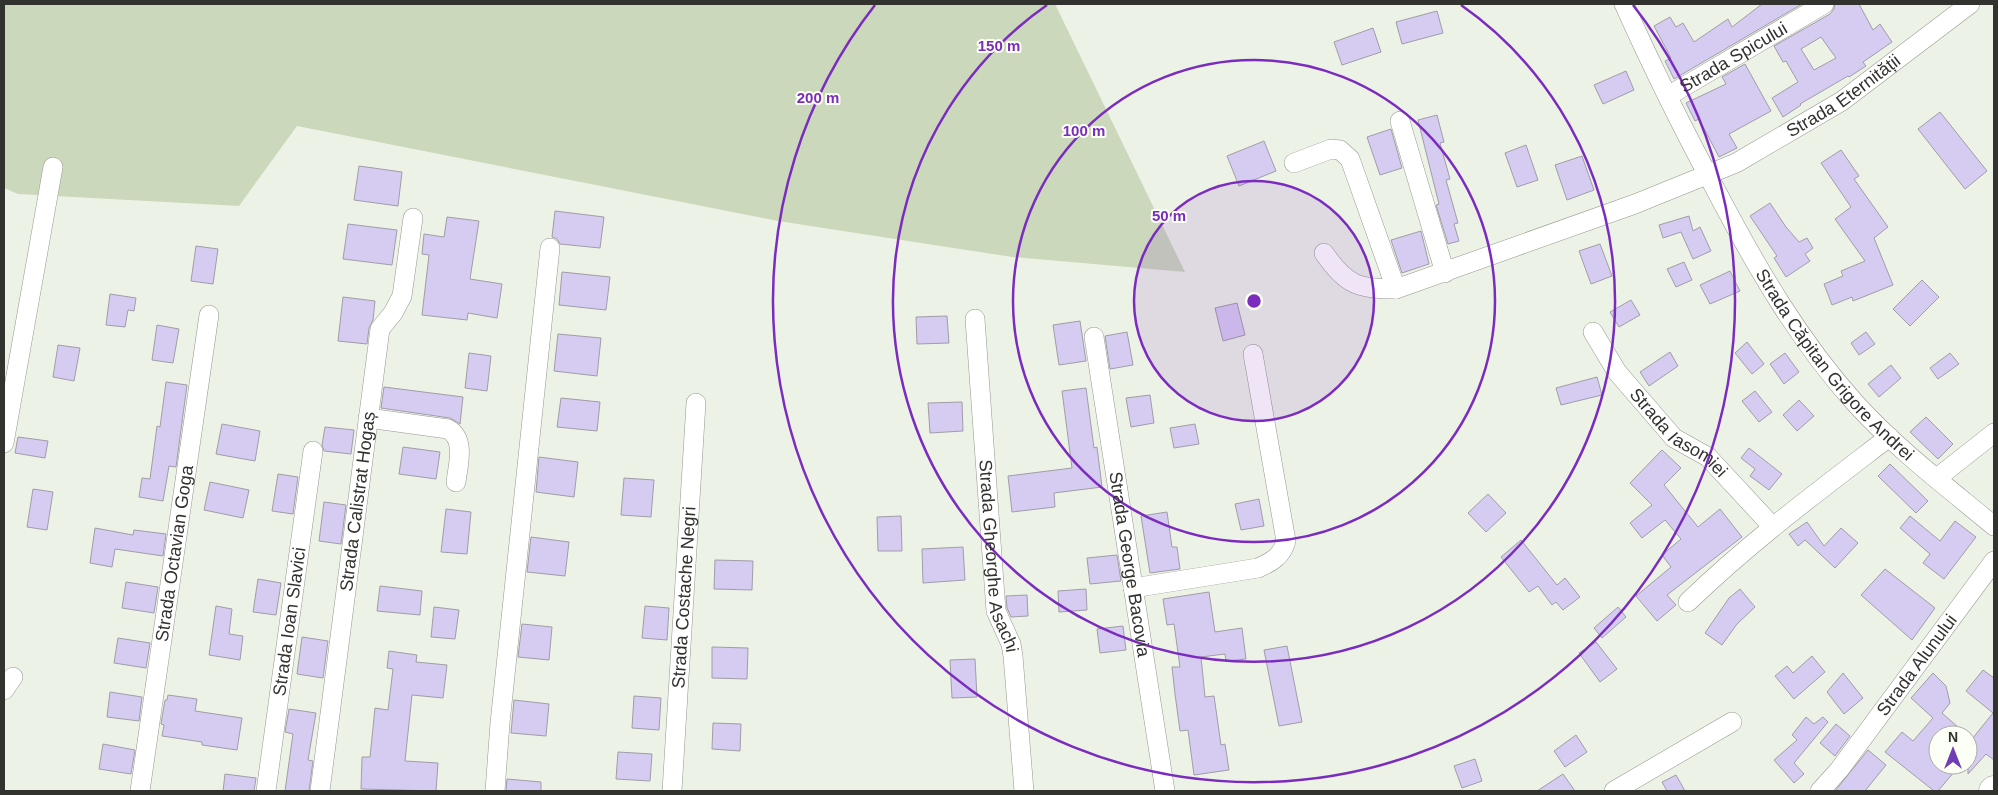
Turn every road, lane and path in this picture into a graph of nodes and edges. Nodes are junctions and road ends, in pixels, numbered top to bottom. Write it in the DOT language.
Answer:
graph roads {
  1 [pos="1624,4"];
  2 [pos="1824,4"];
  3 [pos="1970,4"];
  4 [pos="1668,96"];
  5 [pos="1400,121"];
  6 [pos="1294,163"];
  7 [pos="53,167"];
  8 [pos="1708,175"];
  9 [pos="413,218"];
  10 [pos="550,248"];
  11 [pos="1324,253"];
  12 [pos="1445,273"];
  13 [pos="1396,290"];
  14 [pos="209,315"];
  15 [pos="974,319"];
  16 [pos="1593,332"];
  17 [pos="1094,336"];
  18 [pos="1253,354"];
  19 [pos="696,403"];
  20 [pos="368,418"];
  21 [pos="1994,433"];
  22 [pos="1889,437"];
  23 [pos="4,443"];
  24 [pos="313,451"];
  25 [pos="1937,478"];
  26 [pos="456,482"];
  27 [pos="1772,526"];
  28 [pos="1994,526"];
  29 [pos="1994,561"];
  30 [pos="1133,588"];
  31 [pos="1688,602"];
  32 [pos="1732,722"];
  33 [pos="140,791"];
  34 [pos="266,791"];
  35 [pos="320,791"];
  36 [pos="495,791"];
  37 [pos="672,791"];
  38 [pos="1024,791"];
  39 [pos="1165,791"];
  40 [pos="1614,791"];
  41 [pos="1820,791"];
  1 -- 4 [label="street, Strada Căpitan Grigore Andrei"];
  2 -- 4 [label="street, Strada Spicului"];
  3 -- 8 [label="street, Strada Eternității"];
  4 -- 8 [label="street, Strada Căpitan Grigore Andrei"];
  5 -- 12 [label="street"];
  6 -- 13 [label="street"];
  7 -- 23 [label="street"];
  8 -- 12 [label="street"];
  8 -- 22 [label="street, Strada Căpitan Grigore Andrei"];
  9 -- 20 [label="street, Strada Calistrat Hogaș"];
  10 -- 36 [label="street"];
  11 -- 13 [label="street"];
  12 -- 13 [label="street"];
  14 -- 33 [label="street, Strada Octavian Goga"];
  15 -- 38 [label="street, Strada Gheorghe Asachi"];
  16 -- 27 [label="street, Strada Iasomiei"];
  17 -- 30 [label="street, Strada George Bacovia"];
  18 -- 30 [label="street"];
  19 -- 37 [label="street, Strada Costache Negri"];
  20 -- 26 [label="street"];
  20 -- 35 [label="street, Strada Calistrat Hogaș"];
  21 -- 25 [label="street"];
  22 -- 25 [label="street, Strada Căpitan Grigore Andrei"];
  22 -- 27 [label="street"];
  24 -- 34 [label="street, Strada Ioan Slavici"];
  25 -- 28 [label="street, Strada Căpitan Grigore Andrei"];
  27 -- 31 [label="street"];
  29 -- 41 [label="street, Strada Alunului"];
  30 -- 39 [label="street, Strada George Bacovia"];
  32 -- 40 [label="street"];
}
